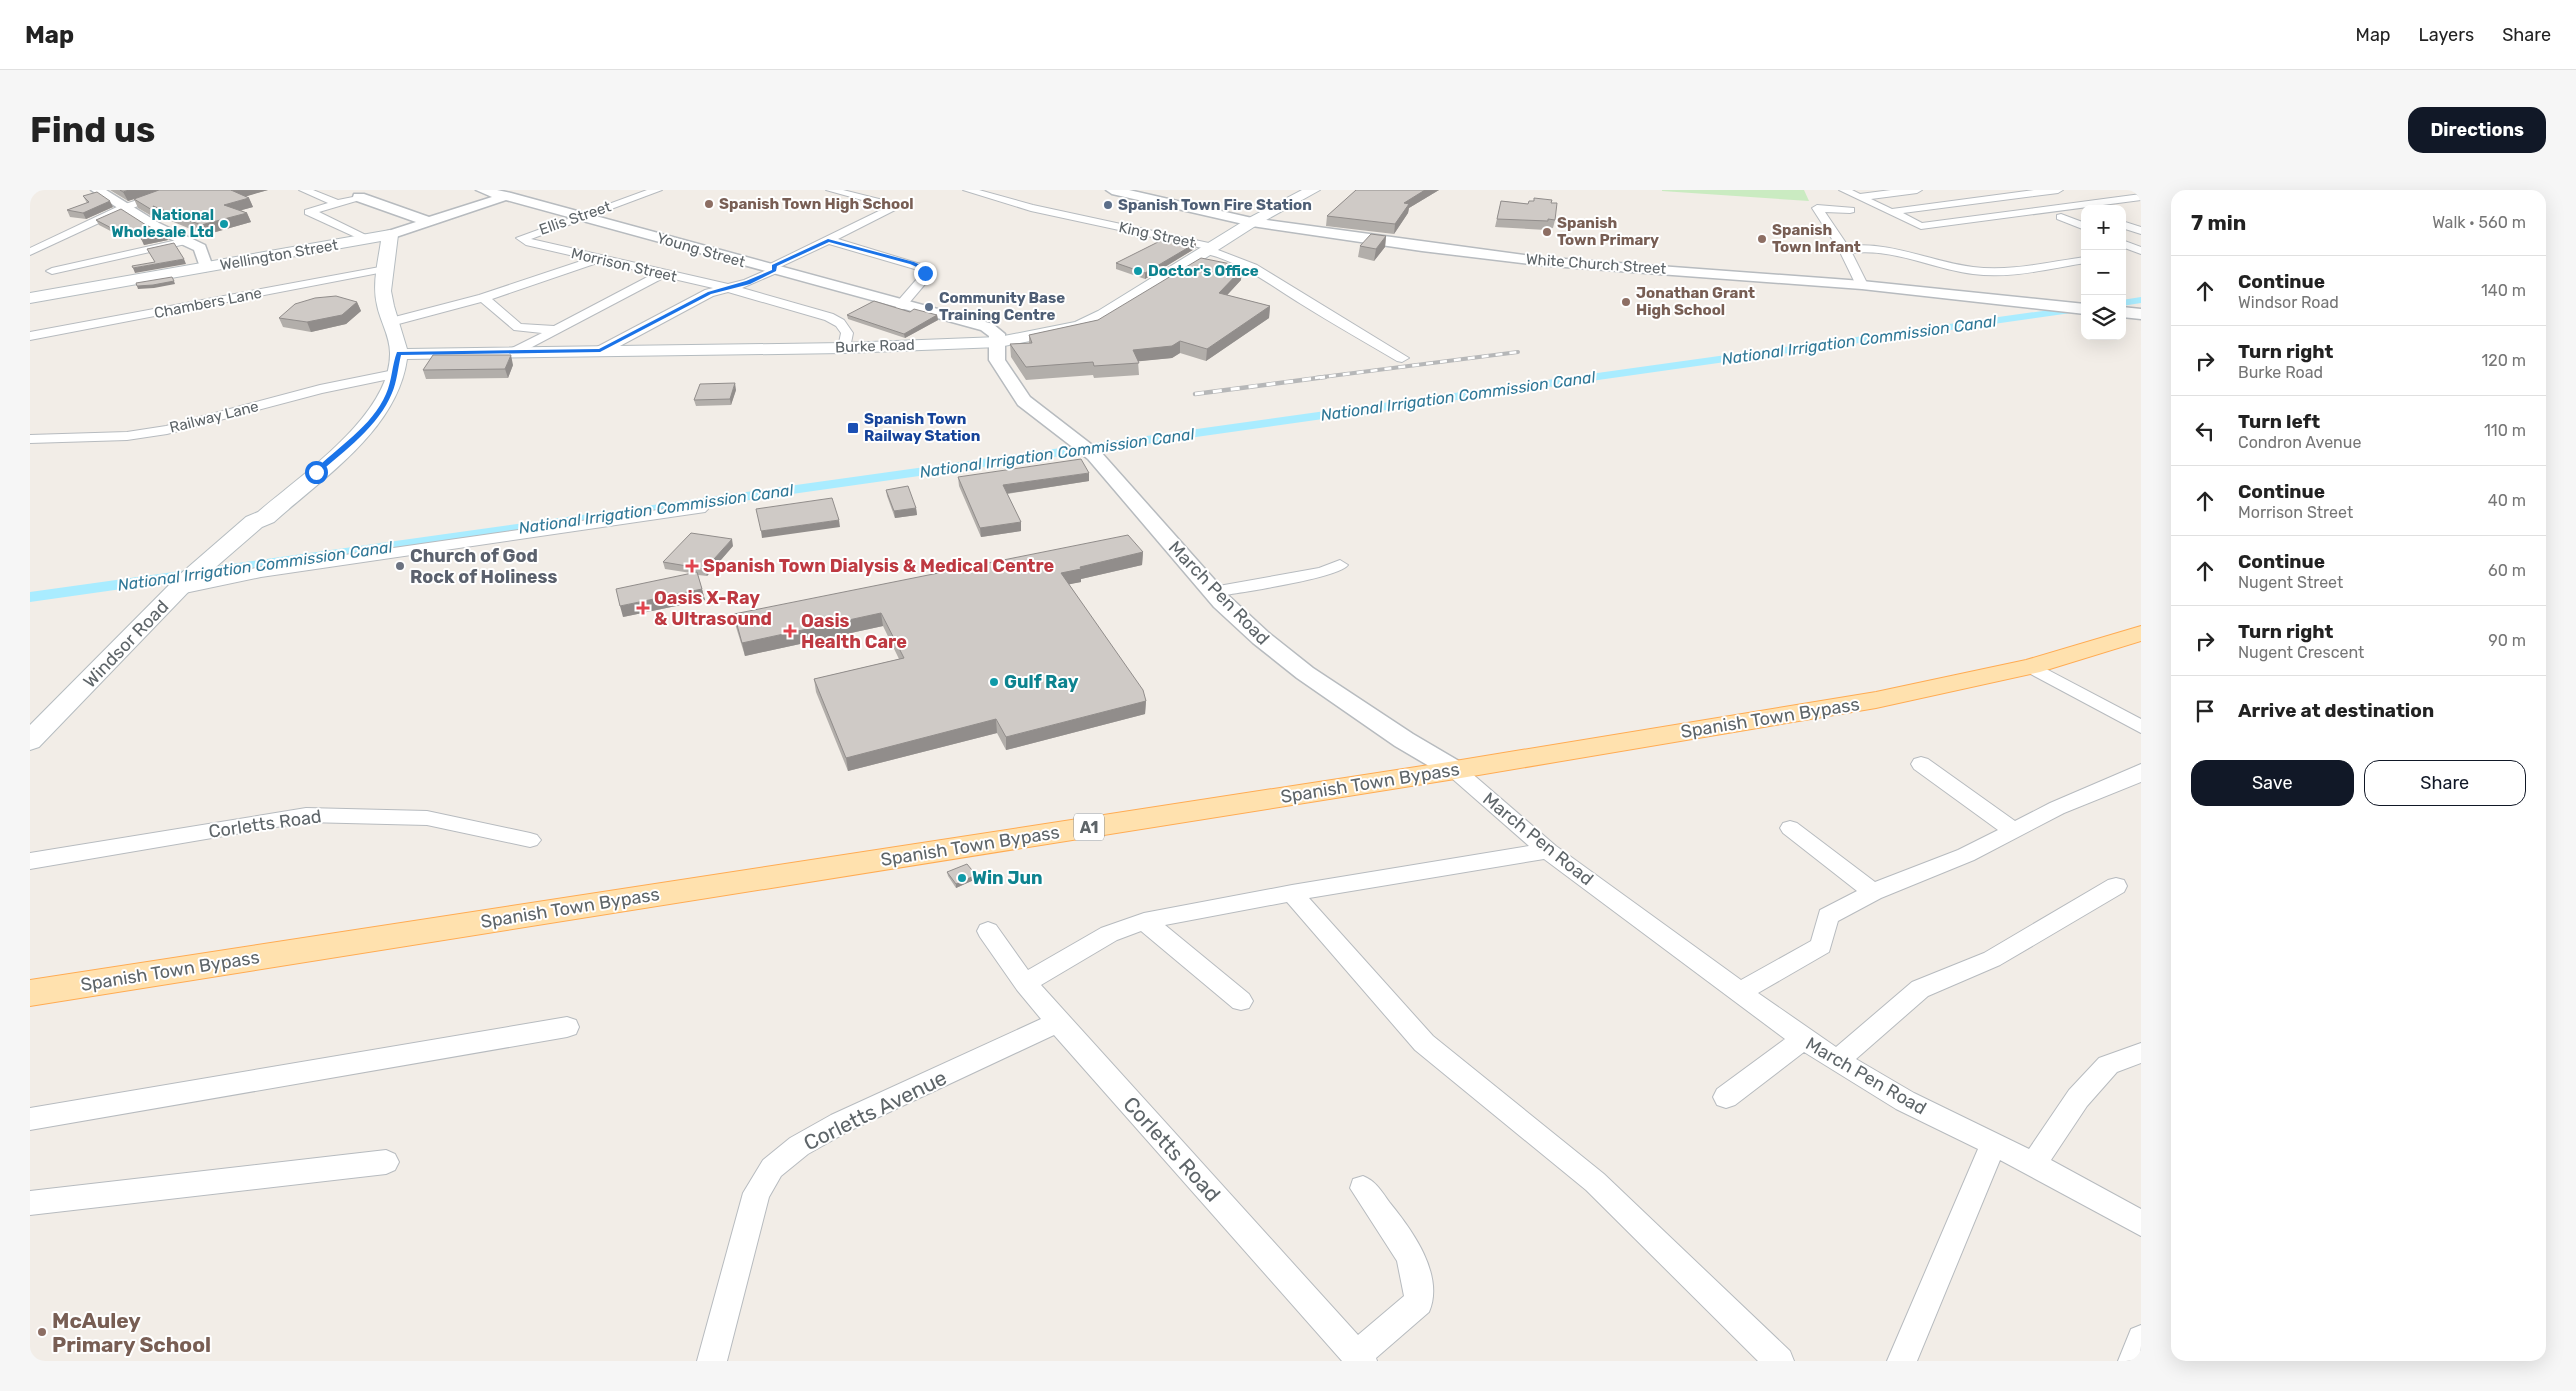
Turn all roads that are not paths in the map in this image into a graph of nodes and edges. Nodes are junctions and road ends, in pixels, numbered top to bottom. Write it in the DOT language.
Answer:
graph roads {
  1 [pos="98,190"];
  2 [pos="178,190"];
  3 [pos="304,190"];
  4 [pos="384,190"];
  5 [pos="482,190"];
  6 [pos="523,190"];
  7 [pos="657,190"];
  8 [pos="833,190"];
  9 [pos="968,190"];
  10 [pos="1112,190"];
  11 [pos="1313,190"];
  12 [pos="1844,190"];
  13 [pos="1917,190"];
  14 [pos="2058,190"];
  15 [pos="2112,190"];
  16 [pos="1946,193"];
  17 [pos="505,196"];
  18 [pos="359,197"];
  19 [pos="1859,197"];
  20 [pos="2138,199"];
  21 [pos="1966,202"];
  22 [pos="337,203"];
  23 [pos="123,208"];
  24 [pos="1850,210"];
  25 [pos="1890,212"];
  26 [pos="2081,215"];
  27 [pos="1996,216"];
  28 [pos="582,217"];
  29 [pos="426,221"];
  30 [pos="1252,222"];
  31 [pos="2081,225"];
  32 [pos="2126,225"];
  33 [pos="2141,231"];
  34 [pos="390,235"];
  35 [pos="30,238"];
  36 [pos="522,238"];
  37 [pos="368,239"];
  38 [pos="828,240"];
  39 [pos="186,241"];
  40 [pos="56,242"];
  41 [pos="2126,245"];
  42 [pos="1214,247"];
  43 [pos="1845,250"];
  44 [pos="2141,251"];
  45 [pos="30,252"];
  46 [pos="2126,253"];
  47 [pos="596,260"];
  48 [pos="2081,261"];
  49 [pos="206,267"];
  50 [pos="385,269"];
  51 [pos="775,270"];
  52 [pos="52,271"];
  53 [pos="662,274"];
  54 [pos="1862,285"];
  55 [pos="728,288"];
  56 [pos="30,298"];
  57 [pos="483,298"];
  58 [pos="900,306"];
  59 [pos="2081,309"];
  60 [pos="2126,312"];
  61 [pos="2141,314"];
  62 [pos="391,322"];
  63 [pos="553,330"];
  64 [pos="30,336"];
  65 [pos="998,342"];
  66 [pos="844,348"];
  67 [pos="600,351"];
  68 [pos="514,352"];
  69 [pos="399,354"];
  70 [pos="1402,358"];
  71 [pos="394,374"];
  72 [pos="30,439"];
  73 [pos="700,509"];
  74 [pos="1340,565"];
  75 [pos="183,585"];
  76 [pos="1213,592"];
  77 [pos="2141,632"];
  78 [pos="2031,667"];
  79 [pos="2141,727"];
  80 [pos="30,741"];
  81 [pos="1921,764"];
  82 [pos="1455,770"];
  83 [pos="2141,771"];
  84 [pos="1790,828"];
  85 [pos="2014,831"];
  86 [pos="530,840"];
  87 [pos="1548,851"];
  88 [pos="30,861"];
  89 [pos="2116,886"];
  90 [pos="1873,892"];
  91 [pos="1292,893"];
  92 [pos="1144,921"];
  93 [pos="988,931"];
  94 [pos="1025,983"];
  95 [pos="30,993"];
  96 [pos="1738,993"];
  97 [pos="1241,1000"];
  98 [pos="1058,1022"];
  99 [pos="568,1026"];
  100 [pos="1803,1039"];
  101 [pos="2141,1053"];
  102 [pos="1837,1061"];
  103 [pos="1726,1096"];
  104 [pos="30,1119"];
  105 [pos="1993,1144"];
  106 [pos="386,1162"];
  107 [pos="2034,1164"];
  108 [pos="1363,1188"];
  109 [pos="30,1203"];
  110 [pos="2141,1223"];
  111 [pos="2141,1340"];
  112 [pos="1360,1358"];
  113 [pos="712,1361"];
  114 [pos="1779,1361"];
  115 [pos="1902,1361"];
  116 [pos="2133,1361"];
  1 -- 23 [label="street"];
  2 -- 23 [label="street"];
  3 -- 22 [label="street"];
  4 -- 18 [label="street"];
  5 -- 17 [label="street, Young Street"];
  6 -- 17 [label="street, Wellington Street"];
  7 -- 28 [label="street, Ellis Street"];
  8 -- 38 [label="street"];
  9 -- 42 [label="street, King Street"];
  10 -- 30 [label="street, White Church Street"];
  11 -- 30 [label="main road, Burke Road"];
  12 -- 19 [label="street"];
  13 -- 19 [label="street"];
  14 -- 21 [label="street"];
  15 -- 20 [label="street"];
  16 -- 21 [label="street"];
  17 -- 28 [label="street, Young Street"];
  17 -- 29 [label="street, Wellington Street"];
  18 -- 22 [label="street"];
  18 -- 29 [label="street"];
  19 -- 25 [label="street"];
  20 -- 27 [label="street"];
  21 -- 25 [label="street"];
  21 -- 27 [label="street"];
  22 -- 37 [label="street"];
  23 -- 39 [label="street"];
  23 -- 40 [label="street"];
  24 -- 43 [label="street"];
  25 -- 27 [label="street"];
  26 -- 31 [label="street"];
  28 -- 36 [label="street, Ellis Street"];
  28 -- 51 [label="street, Young Street"];
  29 -- 34 [label="street, Wellington Street"];
  30 -- 42 [label="main road, Burke Road"];
  30 -- 54 [label="street, White Church Street"];
  32 -- 33 [label="street"];
  34 -- 37 [label="main road, Wellington Street"];
  34 -- 50 [label="main road"];
  35 -- 40 [label="street"];
  36 -- 47 [label="street, Morrison Street"];
  37 -- 49 [label="main road, Wellington Street"];
  38 -- 51 [label="street, Morrison Street"];
  38 -- 58 [label="street"];
  39 -- 49 [label="street"];
  39 -- 52 [label="street"];
  40 -- 45 [label="street"];
  41 -- 44 [label="street"];
  42 -- 65 [label="main road, Burke Road"];
  42 -- 70 [label="street, King Street"];
  43 -- 48 [label="street"];
  43 -- 54 [label="street"];
  44 -- 46 [label="street"];
  47 -- 53 [label="street, Morrison Street"];
  47 -- 57 [label="street"];
  49 -- 56 [label="main road, Wellington Street"];
  50 -- 62 [label="main road"];
  50 -- 64 [label="street, Chambers Lane"];
  51 -- 55 [label="street, Morrison Street"];
  51 -- 58 [label="street, Young Street"];
  53 -- 55 [label="street, Morrison Street"];
  53 -- 63 [label="street"];
  54 -- 59 [label="street, White Church Street"];
  55 -- 66 [label="street, Morrison Street"];
  55 -- 67 [label="street"];
  57 -- 62 [label="street"];
  57 -- 63 [label="street"];
  58 -- 65 [label="street, Young Street"];
  60 -- 61 [label="street"];
  62 -- 69 [label="main road"];
  63 -- 68 [label="street"];
  65 -- 66 [label="main road, Burke Road"];
  65 -- 76 [label="street, March Pen Road"];
  66 -- 67 [label="main road, Burke Road"];
  67 -- 68 [label="main road, Burke Road"];
  68 -- 69 [label="main road, Burke Road"];
  69 -- 71 [label="main road, Windsor Road"];
  71 -- 72 [label="street, Railway Lane"];
  71 -- 75 [label="main road, Windsor Road"];
  73 -- 75 [label="street"];
  74 -- 76 [label="street"];
  75 -- 80 [label="main road, Windsor Road"];
  76 -- 82 [label="street, March Pen Road"];
  77 -- 78 [label="main road, Spanish Town Bypass / A1"];
  78 -- 79 [label="street"];
  78 -- 82 [label="main road, Spanish Town Bypass / A1"];
  81 -- 85 [label="street"];
  82 -- 87 [label="street, March Pen Road"];
  82 -- 95 [label="main road, Spanish Town Bypass / A1"];
  83 -- 85 [label="street"];
  84 -- 90 [label="street"];
  85 -- 90 [label="street"];
  86 -- 88 [label="street, Corletts Road"];
  87 -- 91 [label="street"];
  87 -- 96 [label="street, March Pen Road"];
  89 -- 102 [label="street"];
  90 -- 96 [label="street"];
  91 -- 92 [label="street"];
  91 -- 114 [label="street"];
  92 -- 94 [label="street"];
  92 -- 97 [label="street"];
  93 -- 94 [label="street, Corletts Road"];
  94 -- 98 [label="street, Corletts Road"];
  96 -- 100 [label="street, March Pen Road"];
  98 -- 112 [label="street, Corletts Road"];
  98 -- 113 [label="street, Corletts Avenue"];
  99 -- 104 [label="street"];
  100 -- 102 [label="street, March Pen Road"];
  100 -- 103 [label="street"];
  101 -- 107 [label="street"];
  102 -- 105 [label="street, March Pen Road"];
  105 -- 107 [label="street, March Pen Road"];
  105 -- 115 [label="street"];
  106 -- 109 [label="street"];
  107 -- 110 [label="street, March Pen Road"];
  108 -- 112 [label="street"];
  111 -- 116 [label="street"];
}
